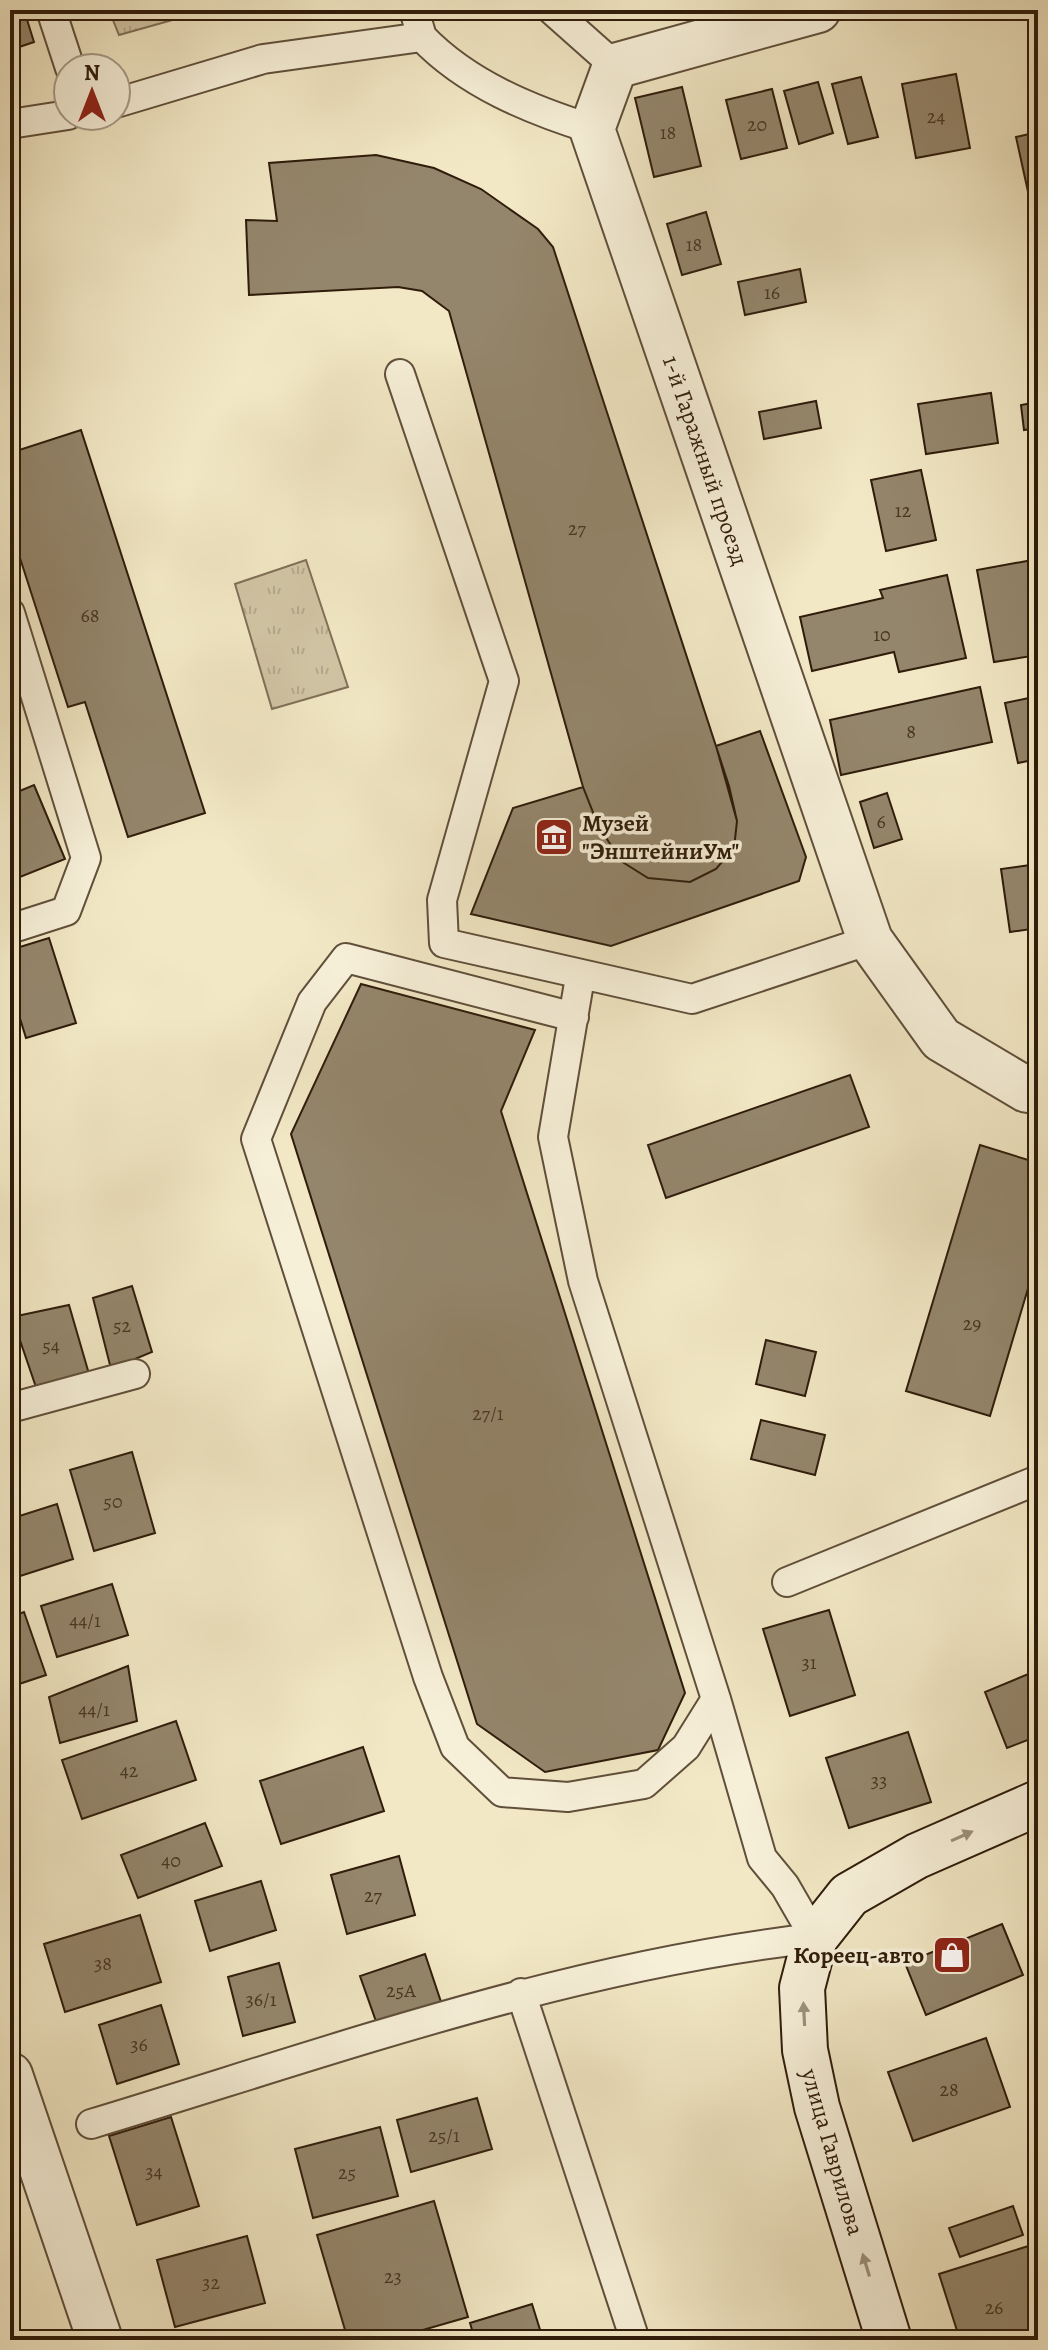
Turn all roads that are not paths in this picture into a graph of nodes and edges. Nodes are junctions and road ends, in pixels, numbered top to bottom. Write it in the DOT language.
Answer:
graph roads {
  1 [pos="51,10"];
  2 [pos="552,10"];
  3 [pos="818,10"];
  4 [pos="418,23"];
  5 [pos="65,52"];
  6 [pos="615,66"];
  7 [pos="132,98"];
  8 [pos="52,117"];
  9 [pos="10,124"];
  10 [pos="592,129"];
  11 [pos="400,374"];
  12 [pos="10,613"];
  13 [pos="10,929"];
  14 [pos="870,940"];
  15 [pos="580,977"];
  16 [pos="574,1017"];
  17 [pos="1038,1090"];
  18 [pos="135,1374"];
  19 [pos="10,1408"];
  20 [pos="1038,1480"];
  21 [pos="787,1582"];
  22 [pos="716,1699"];
  23 [pos="1038,1803"];
  24 [pos="815,1938"];
  25 [pos="521,1993"];
  26 [pos="10,2075"];
  27 [pos="91,2124"];
  28 [pos="19,2132"];
  29 [pos="100,2340"];
  30 [pos="635,2340"];
  31 [pos="889,2340"];
  1 -- 5 [label="lane"];
  2 -- 6 [label="lane"];
  3 -- 6 [label="street"];
  4 -- 7 [label="lane"];
  4 -- 10 [label="lane"];
  6 -- 10 [label="street"];
  8 -- 9 [label="lane"];
  10 -- 14 [label="street, 1-й Гаражный проезд"];
  11 -- 15 [label="lane"];
  12 -- 13 [label="lane"];
  14 -- 15 [label="lane"];
  14 -- 17 [label="street, 1-й Гаражный проезд"];
  15 -- 16 [label="lane"];
  16 -- 22 [label="lane"];
  16 -- 22 [label="lane"];
  18 -- 19 [label="lane"];
  20 -- 21 [label="lane"];
  22 -- 24 [label="lane"];
  24 -- 23 [label="street, улица Гаврилова, one-way"];
  24 -- 25 [label="lane"];
  31 -- 24 [label="street, улица Гаврилова, one-way"];
  25 -- 27 [label="lane"];
  25 -- 30 [label="lane"];
  26 -- 28 [label="street"];
  28 -- 29 [label="street"];
}
